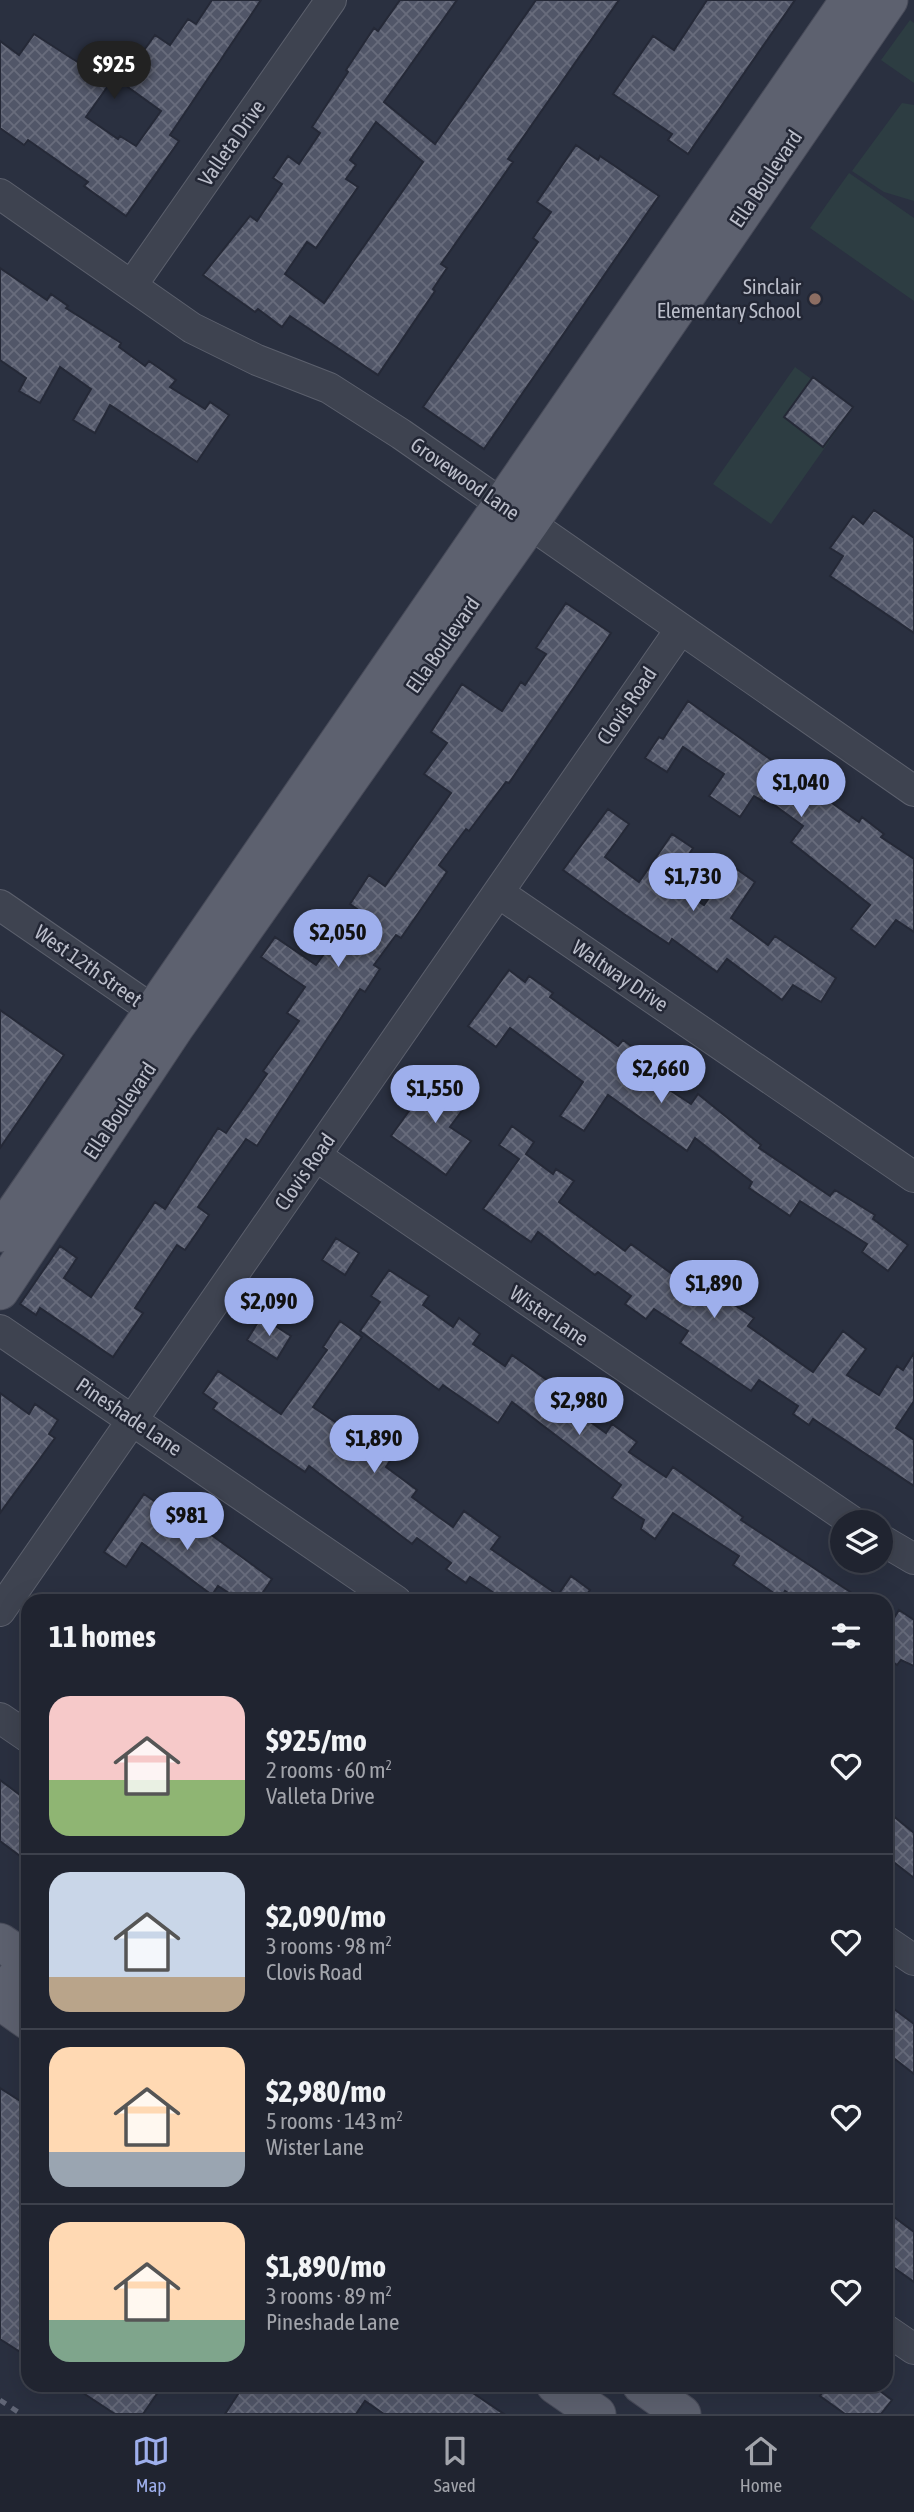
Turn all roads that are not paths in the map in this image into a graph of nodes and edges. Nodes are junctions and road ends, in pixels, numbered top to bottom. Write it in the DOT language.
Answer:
graph roads {
  1 [pos="331,0"];
  2 [pos="849,0"];
  3 [pos="889,0"];
  4 [pos="0,194"];
  5 [pos="724,213"];
  6 [pos="132,285"];
  7 [pos="516,514"];
  8 [pos="680,630"];
  9 [pos="914,792"];
  10 [pos="499,893"];
  11 [pos="0,905"];
  12 [pos="164,1018"];
  13 [pos="316,1156"];
  14 [pos="914,1177"];
  15 [pos="0,1233"];
  16 [pos="0,1291"];
  17 [pos="0,1331"];
  18 [pos="133,1419"];
  19 [pos="835,1510"];
  20 [pos="893,1547"];
  21 [pos="914,1559"];
  22 [pos="386,1594"];
  23 [pos="0,1611"];
  24 [pos="0,1717"];
  25 [pos="21,1732"];
  26 [pos="0,1942"];
  27 [pos="893,1946"];
  28 [pos="21,1956"];
  29 [pos="914,1960"];
  30 [pos="21,1971"];
  31 [pos="0,2001"];
  32 [pos="21,2016"];
  33 [pos="893,2335"];
  34 [pos="914,2349"];
  35 [pos="565,2392"];
  36 [pos="651,2392"];
  37 [pos="597,2414"];
  38 [pos="682,2414"];
  1 -- 6 [label="street, Valleta Drive"];
  2 -- 5 [label="main road, Ella Boulevard"];
  3 -- 5 [label="main road, Ella Boulevard"];
  4 -- 6 [label="street, Grovewood Lane"];
  5 -- 7 [label="main road, Ella Boulevard"];
  6 -- 7 [label="street, Grovewood Lane"];
  7 -- 8 [label="street, Grovewood Lane"];
  7 -- 12 [label="main road, Ella Boulevard"];
  8 -- 9 [label="street, Grovewood Lane"];
  8 -- 10 [label="street, Clovis Road"];
  10 -- 13 [label="street, Clovis Road"];
  10 -- 14 [label="street, Waltway Drive"];
  11 -- 12 [label="street, West 12th Street"];
  12 -- 15 [label="main road, Ella Boulevard"];
  12 -- 16 [label="main road, Ella Boulevard"];
  13 -- 18 [label="street, Clovis Road"];
  13 -- 19 [label="street, Wister Lane"];
  17 -- 18 [label="street, Pineshade Lane"];
  18 -- 22 [label="street, Pineshade Lane"];
  18 -- 23 [label="street, Clovis Road"];
  20 -- 21 [label="street"];
  24 -- 25 [label="street"];
  26 -- 28 [label="main road"];
  27 -- 29 [label="street"];
  30 -- 31 [label="main road"];
  31 -- 32 [label="main road"];
  33 -- 34 [label="street"];
  35 -- 37 [label="main road"];
  36 -- 38 [label="main road"];
}
